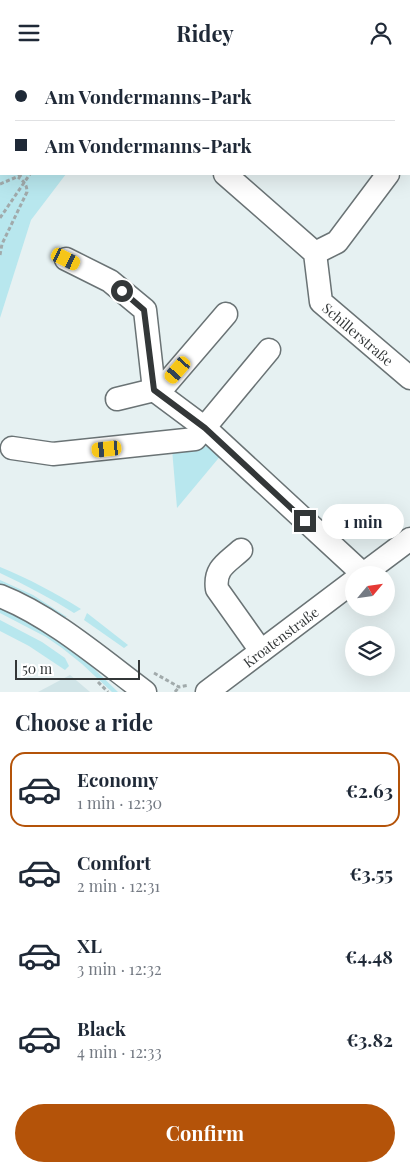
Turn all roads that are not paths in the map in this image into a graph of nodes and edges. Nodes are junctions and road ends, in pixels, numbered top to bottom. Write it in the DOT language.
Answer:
graph roads {
  1 [pos="226,175"];
  2 [pos="387,175"];
  3 [pos="315,253"];
  4 [pos="66,259"];
  5 [pos="226,314"];
  6 [pos="269,350"];
  7 [pos="410,377"];
  8 [pos="154,390"];
  9 [pos="117,399"];
  10 [pos="205,428"];
  11 [pos="12,448"];
  12 [pos="410,539"];
  13 [pos="241,550"];
  14 [pos="348,566"];
  15 [pos="374,566"];
  16 [pos="345,588"];
  17 [pos="0,596"];
  18 [pos="261,651"];
  19 [pos="145,692"];
  20 [pos="207,692"];
  1 -- 3 [label="street"];
  2 -- 3 [label="street"];
  3 -- 7 [label="street, Schillerstraße"];
  4 -- 8 [label="street"];
  5 -- 8 [label="street"];
  6 -- 10 [label="street"];
  8 -- 9 [label="street"];
  8 -- 10 [label="street"];
  10 -- 11 [label="street"];
  10 -- 14 [label="street"];
  12 -- 15 [label="street, Kroatenstraße"];
  13 -- 18 [label="street"];
  16 -- 18 [label="street, Kroatenstraße"];
  17 -- 19 [label="street"];
  18 -- 20 [label="street, Kroatenstraße"];
}
